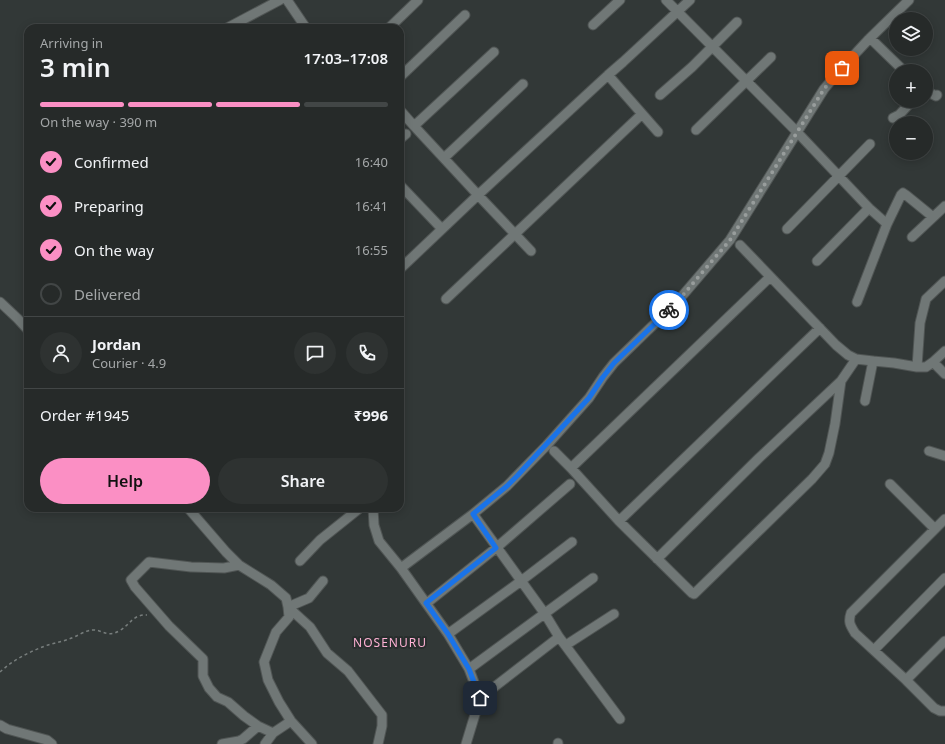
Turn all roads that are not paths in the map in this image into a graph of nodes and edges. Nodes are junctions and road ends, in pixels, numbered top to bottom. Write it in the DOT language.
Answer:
graph roads {
  1 [pos="280,0"];
  2 [pos="287,0"];
  3 [pos="418,0"];
  4 [pos="620,0"];
  5 [pos="666,0"];
  6 [pos="690,0"];
  7 [pos="909,0"];
  8 [pos="677,12"];
  9 [pos="465,15"];
  10 [pos="737,22"];
  11 [pos="235,24"];
  12 [pos="303,24"];
  13 [pos="392,24"];
  14 [pos="593,25"];
  15 [pos="870,38"];
  16 [pos="712,47"];
  17 [pos="494,52"];
  18 [pos="771,57"];
  19 [pos="897,64"];
  20 [pos="404,73"];
  21 [pos="608,75"];
  22 [pos="747,82"];
  23 [pos="523,84"];
  24 [pos="933,94"];
  25 [pos="937,95"];
  26 [pos="660,96"];
  27 [pos="906,108"];
  28 [pos="642,114"];
  29 [pos="404,115"];
  30 [pos="897,116"];
  31 [pos="414,126"];
  32 [pos="696,130"];
  33 [pos="658,132"];
  34 [pos="796,132"];
  35 [pos="870,144"];
  36 [pos="444,158"];
  37 [pos="838,176"];
  38 [pos="404,189"];
  39 [pos="478,195"];
  40 [pos="945,206"];
  41 [pos="869,208"];
  42 [pos="933,217"];
  43 [pos="887,224"];
  44 [pos="442,229"];
  45 [pos="787,229"];
  46 [pos="514,234"];
  47 [pos="912,237"];
  48 [pos="740,245"];
  49 [pos="531,251"];
  50 [pos="817,261"];
  51 [pos="404,265"];
  52 [pos="770,277"];
  53 [pos="945,281"];
  54 [pos="446,299"];
  55 [pos="0,302"];
  56 [pos="857,302"];
  57 [pos="24,326"];
  58 [pos="820,328"];
  59 [pos="945,351"];
  60 [pos="856,359"];
  61 [pos="873,362"];
  62 [pos="933,362"];
  63 [pos="917,367"];
  64 [pos="945,374"];
  65 [pos="841,381"];
  66 [pos="865,401"];
  67 [pos="554,451"];
  68 [pos="929,451"];
  69 [pos="945,456"];
  70 [pos="571,468"];
  71 [pos="570,484"];
  72 [pos="890,484"];
  73 [pos="191,512"];
  74 [pos="355,512"];
  75 [pos="373,512"];
  76 [pos="473,514"];
  77 [pos="945,519"];
  78 [pos="620,521"];
  79 [pos="935,529"];
  80 [pos="572,542"];
  81 [pos="496,548"];
  82 [pos="657,559"];
  83 [pos="300,561"];
  84 [pos="239,565"];
  85 [pos="401,568"];
  86 [pos="593,578"];
  87 [pos="945,578"];
  88 [pos="323,581"];
  89 [pos="521,581"];
  90 [pos="426,603"];
  91 [pos="288,607"];
  92 [pos="545,614"];
  93 [pos="614,614"];
  94 [pos="448,634"];
  95 [pos="559,637"];
  96 [pos="945,641"];
  97 [pos="566,645"];
  98 [pos="874,650"];
  99 [pos="469,669"];
  100 [pos="906,680"];
  101 [pos="480,698"];
  102 [pos="945,711"];
  103 [pos="620,719"];
  104 [pos="291,721"];
  105 [pos="0,725"];
  106 [pos="258,726"];
  107 [pos="273,733"];
  108 [pos="52,744"];
  109 [pos="222,744"];
  110 [pos="265,744"];
  111 [pos="312,744"];
  112 [pos="378,744"];
  113 [pos="466,744"];
  1 -- 11 [label="street"];
  2 -- 12 [label="street"];
  3 -- 13 [label="street"];
  4 -- 14 [label="street"];
  5 -- 8 [label="street"];
  6 -- 8 [label="street"];
  7 -- 15 [label="street"];
  8 -- 16 [label="street"];
  8 -- 21 [label="street"];
  9 -- 20 [label="street"];
  10 -- 16 [label="street"];
  15 -- 19 [label="street"];
  15 -- 34 [label="street"];
  16 -- 22 [label="street"];
  16 -- 26 [label="street"];
  17 -- 31 [label="street"];
  18 -- 22 [label="street"];
  21 -- 28 [label="street"];
  21 -- 39 [label="street"];
  22 -- 32 [label="street"];
  22 -- 34 [label="street"];
  23 -- 36 [label="street"];
  24 -- 25 [label="street"];
  27 -- 30 [label="street"];
  28 -- 33 [label="street"];
  28 -- 46 [label="street"];
  29 -- 31 [label="street"];
  31 -- 36 [label="street"];
  34 -- 37 [label="street"];
  34 -- 76 [label="street"];
  35 -- 37 [label="street"];
  36 -- 39 [label="street"];
  37 -- 41 [label="street"];
  37 -- 45 [label="street"];
  38 -- 44 [label="street"];
  39 -- 44 [label="street"];
  39 -- 46 [label="street"];
  40 -- 42 [label="street"];
  41 -- 43 [label="street"];
  41 -- 50 [label="street"];
  42 -- 43 [label="street"];
  42 -- 47 [label="street"];
  43 -- 56 [label="street"];
  44 -- 51 [label="street"];
  46 -- 49 [label="street"];
  46 -- 54 [label="street"];
  48 -- 52 [label="street"];
  52 -- 58 [label="street"];
  52 -- 70 [label="street"];
  53 -- 63 [label="street"];
  55 -- 57 [label="street"];
  58 -- 60 [label="street"];
  58 -- 78 [label="street"];
  59 -- 62 [label="street"];
  60 -- 61 [label="street"];
  60 -- 65 [label="street"];
  61 -- 63 [label="street"];
  61 -- 66 [label="street"];
  62 -- 63 [label="street"];
  62 -- 64 [label="street"];
  65 -- 82 [label="street"];
  65 -- 82 [label="street"];
  67 -- 70 [label="street"];
  68 -- 69 [label="street"];
  70 -- 78 [label="street"];
  71 -- 81 [label="street"];
  72 -- 79 [label="street"];
  73 -- 84 [label="street"];
  74 -- 83 [label="street"];
  75 -- 85 [label="street"];
  76 -- 81 [label="street"];
  76 -- 85 [label="street"];
  77 -- 79 [label="street"];
  78 -- 82 [label="street"];
  79 -- 98 [label="street"];
  80 -- 89 [label="street"];
  81 -- 89 [label="street"];
  81 -- 90 [label="street"];
  84 -- 91 [label="street"];
  84 -- 106 [label="street"];
  85 -- 90 [label="street"];
  86 -- 92 [label="street"];
  87 -- 98 [label="street"];
  88 -- 91 [label="street"];
  89 -- 92 [label="street"];
  89 -- 94 [label="street"];
  90 -- 94 [label="street"];
  91 -- 104 [label="street"];
  91 -- 112 [label="street"];
  92 -- 95 [label="street"];
  92 -- 99 [label="street"];
  93 -- 97 [label="street"];
  94 -- 99 [label="street"];
  95 -- 97 [label="street"];
  95 -- 101 [label="street"];
  96 -- 100 [label="street"];
  97 -- 103 [label="street"];
  98 -- 100 [label="street"];
  99 -- 101 [label="street"];
  100 -- 102 [label="street"];
  101 -- 113 [label="street"];
  104 -- 107 [label="street"];
  104 -- 111 [label="street"];
  105 -- 108 [label="street"];
  106 -- 107 [label="street"];
  106 -- 109 [label="street"];
  107 -- 110 [label="street"];
}
